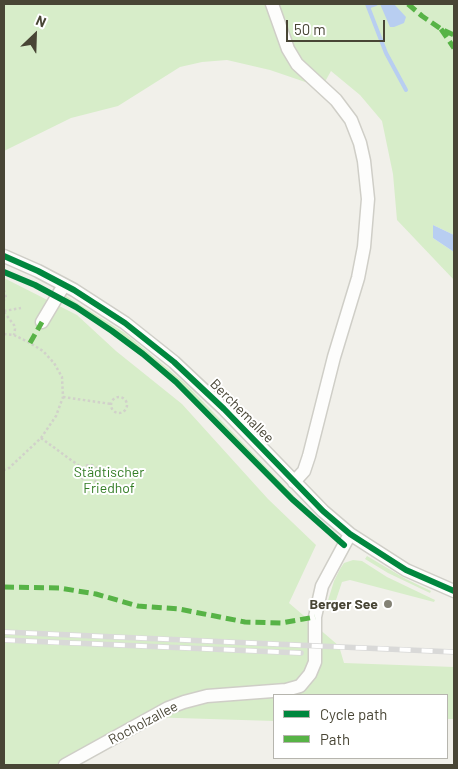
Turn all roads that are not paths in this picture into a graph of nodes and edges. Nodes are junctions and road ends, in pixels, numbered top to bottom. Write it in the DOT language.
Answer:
graph roads {
  1 [pos="272,4"];
  2 [pos="4,256"];
  3 [pos="64,285"];
  4 [pos="42,322"];
  5 [pos="294,482"];
  6 [pos="350,534"];
  7 [pos="454,591"];
  8 [pos="65,765"];
  1 -- 5 [label="street"];
  2 -- 3 [label="street, Berchemallee"];
  3 -- 4 [label="street"];
  3 -- 5 [label="street, Berchemallee"];
  5 -- 6 [label="street, Berchemallee"];
  6 -- 7 [label="street, Berchemallee"];
  6 -- 8 [label="street, Rocholzallee"];
}
